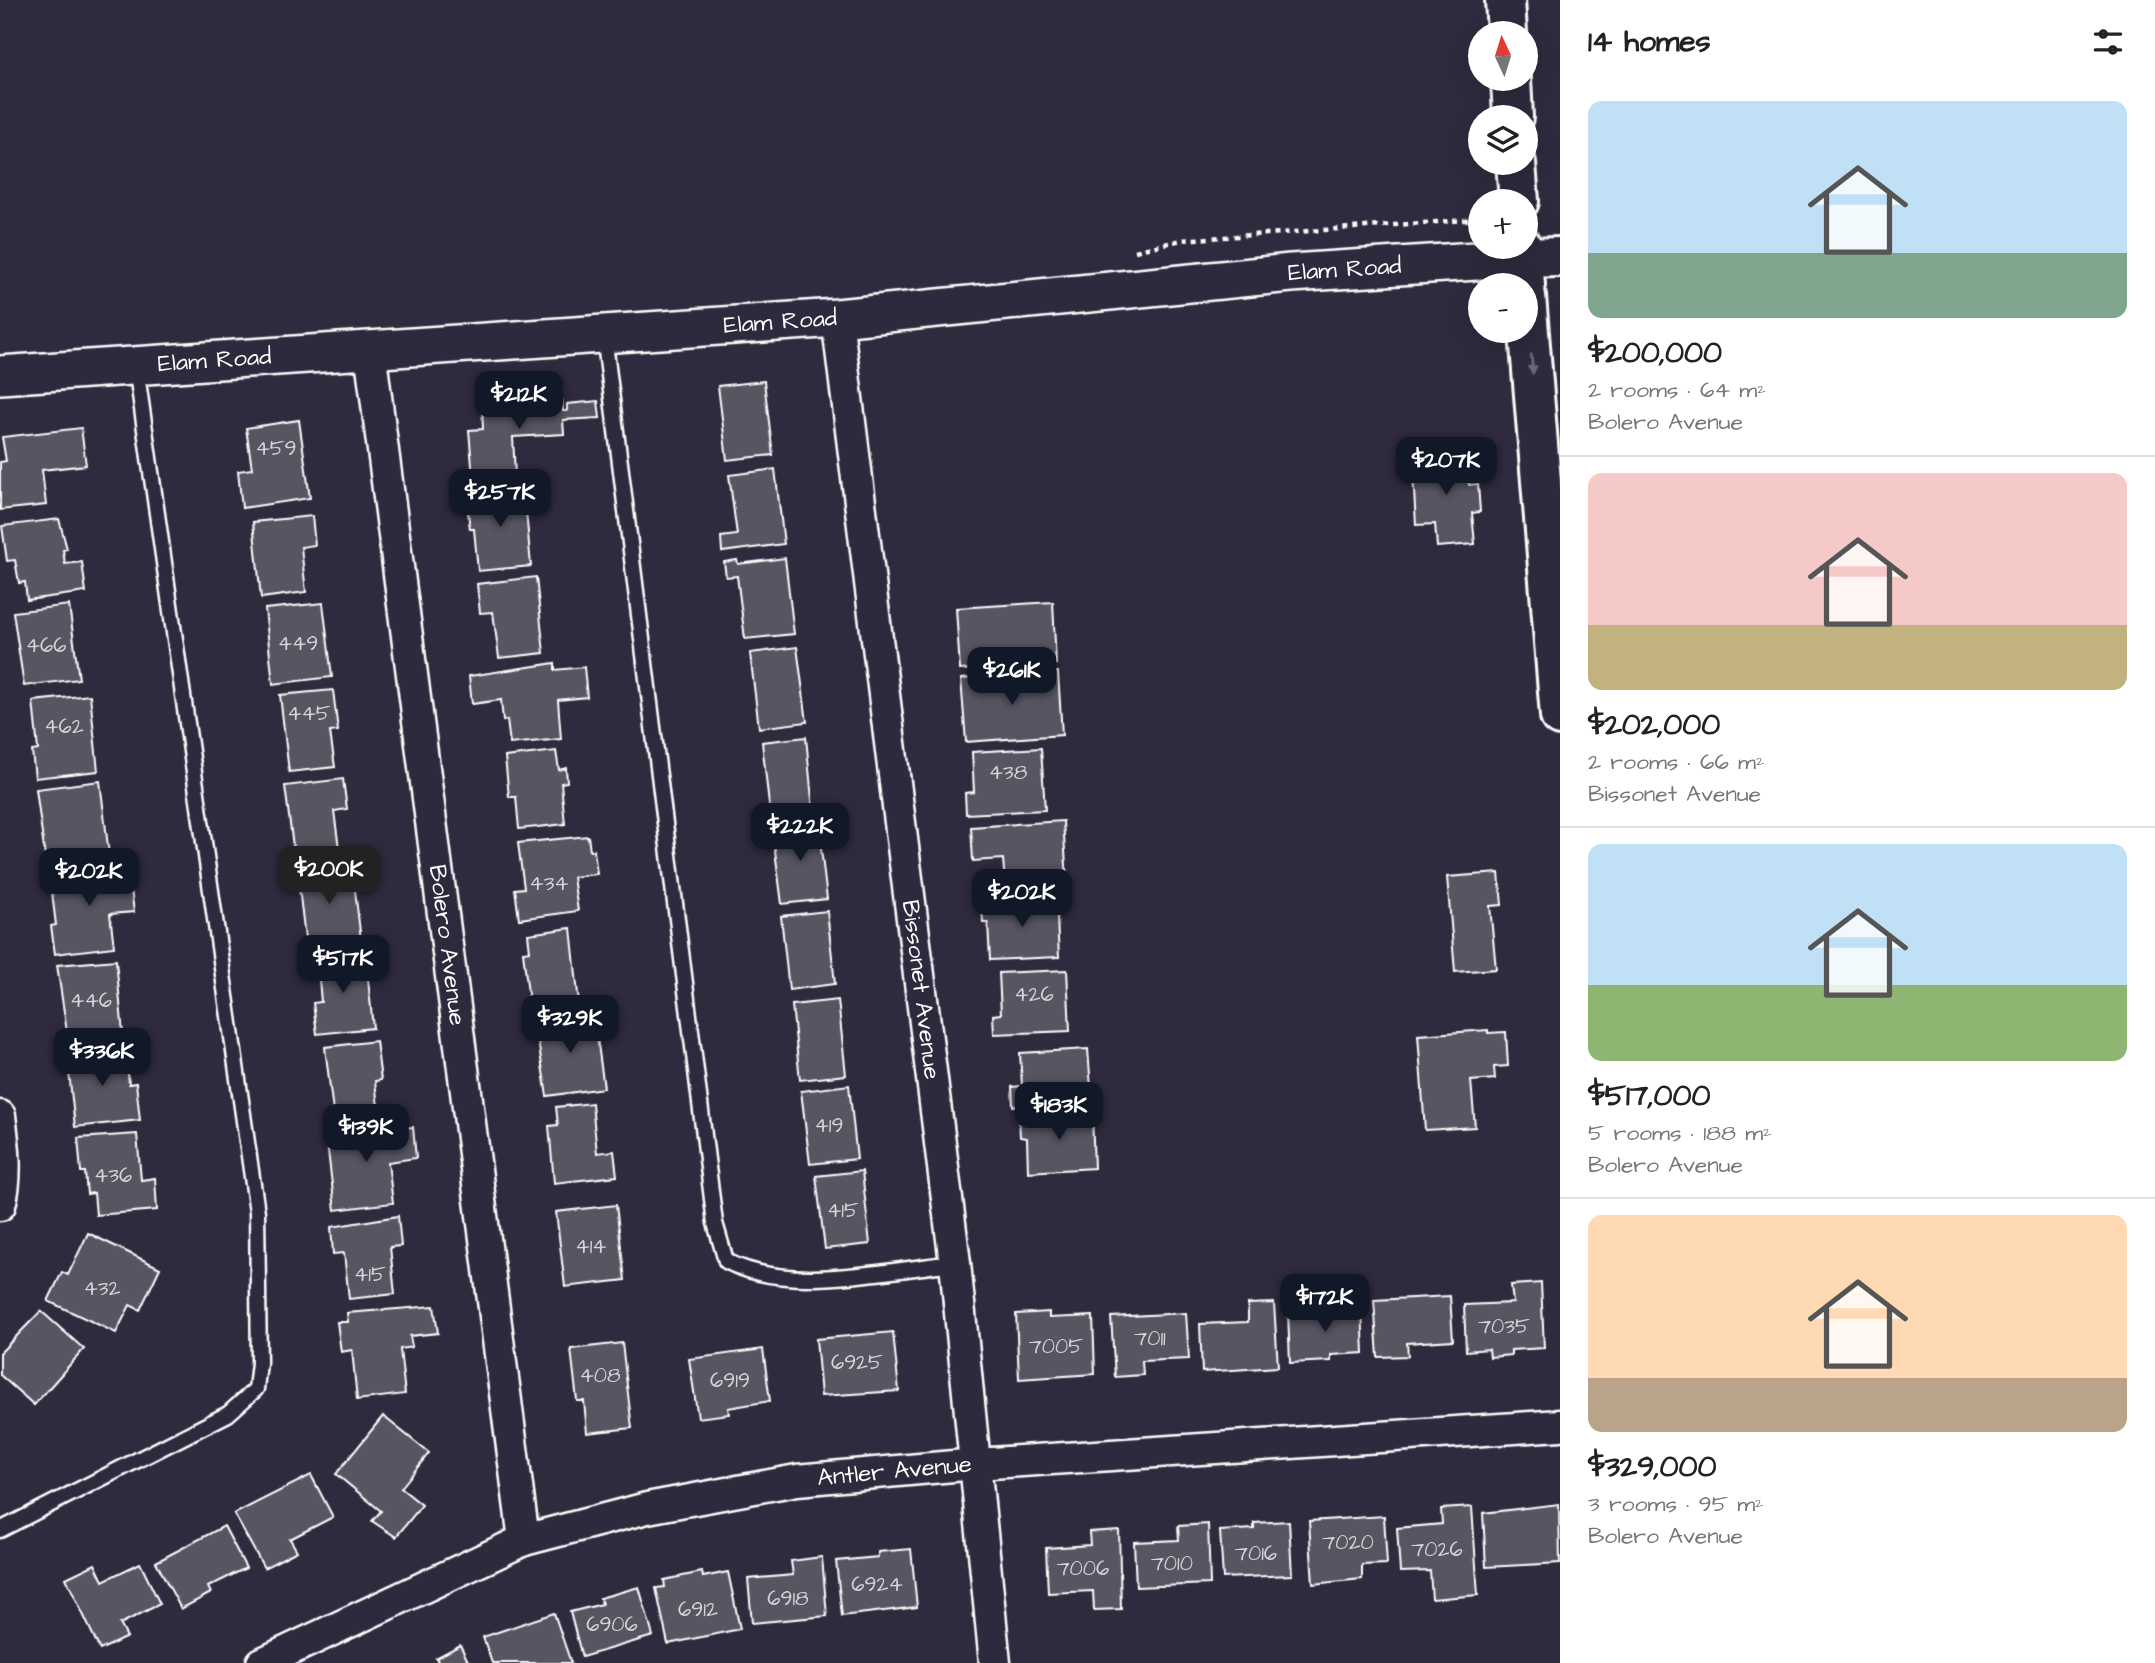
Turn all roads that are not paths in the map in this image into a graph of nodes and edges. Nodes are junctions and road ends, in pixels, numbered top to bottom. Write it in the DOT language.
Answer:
graph roads {
  1 [pos="1505,0"];
  2 [pos="1506,21"];
  3 [pos="1560,257"];
  4 [pos="1523,263"];
  5 [pos="837,318"];
  6 [pos="604,333"];
  7 [pos="1530,343"];
  8 [pos="370,350"];
  9 [pos="136,366"];
  10 [pos="0,375"];
  11 [pos="1560,716"];
  12 [pos="0,1116"];
  13 [pos="0,1205"];
  14 [pos="955,1263"];
  15 [pos="1560,1425"];
  16 [pos="976,1464"];
  17 [pos="0,1530"];
  18 [pos="524,1540"];
  19 [pos="262,1663"];
  20 [pos="995,1663"];
  1 -- 2 [label="main road"];
  3 -- 4 [label="main road, Elam Road"];
  4 -- 5 [label="street, Elam Road"];
  5 -- 6 [label="street, Elam Road"];
  5 -- 14 [label="street, Bissonet Avenue"];
  6 -- 8 [label="street, Elam Road"];
  6 -- 14 [label="lane"];
  7 -- 11 [label="main road, one-way"];
  8 -- 9 [label="street, Elam Road"];
  8 -- 18 [label="street, Bolero Avenue"];
  9 -- 10 [label="street, Elam Road"];
  9 -- 17 [label="lane"];
  12 -- 13 [label="street"];
  14 -- 16 [label="street, Bissonet Avenue"];
  15 -- 16 [label="street, Antler Avenue"];
  16 -- 18 [label="street, Antler Avenue"];
  16 -- 20 [label="street, Bissonet Avenue"];
  18 -- 19 [label="street, Antler Avenue"];
}
